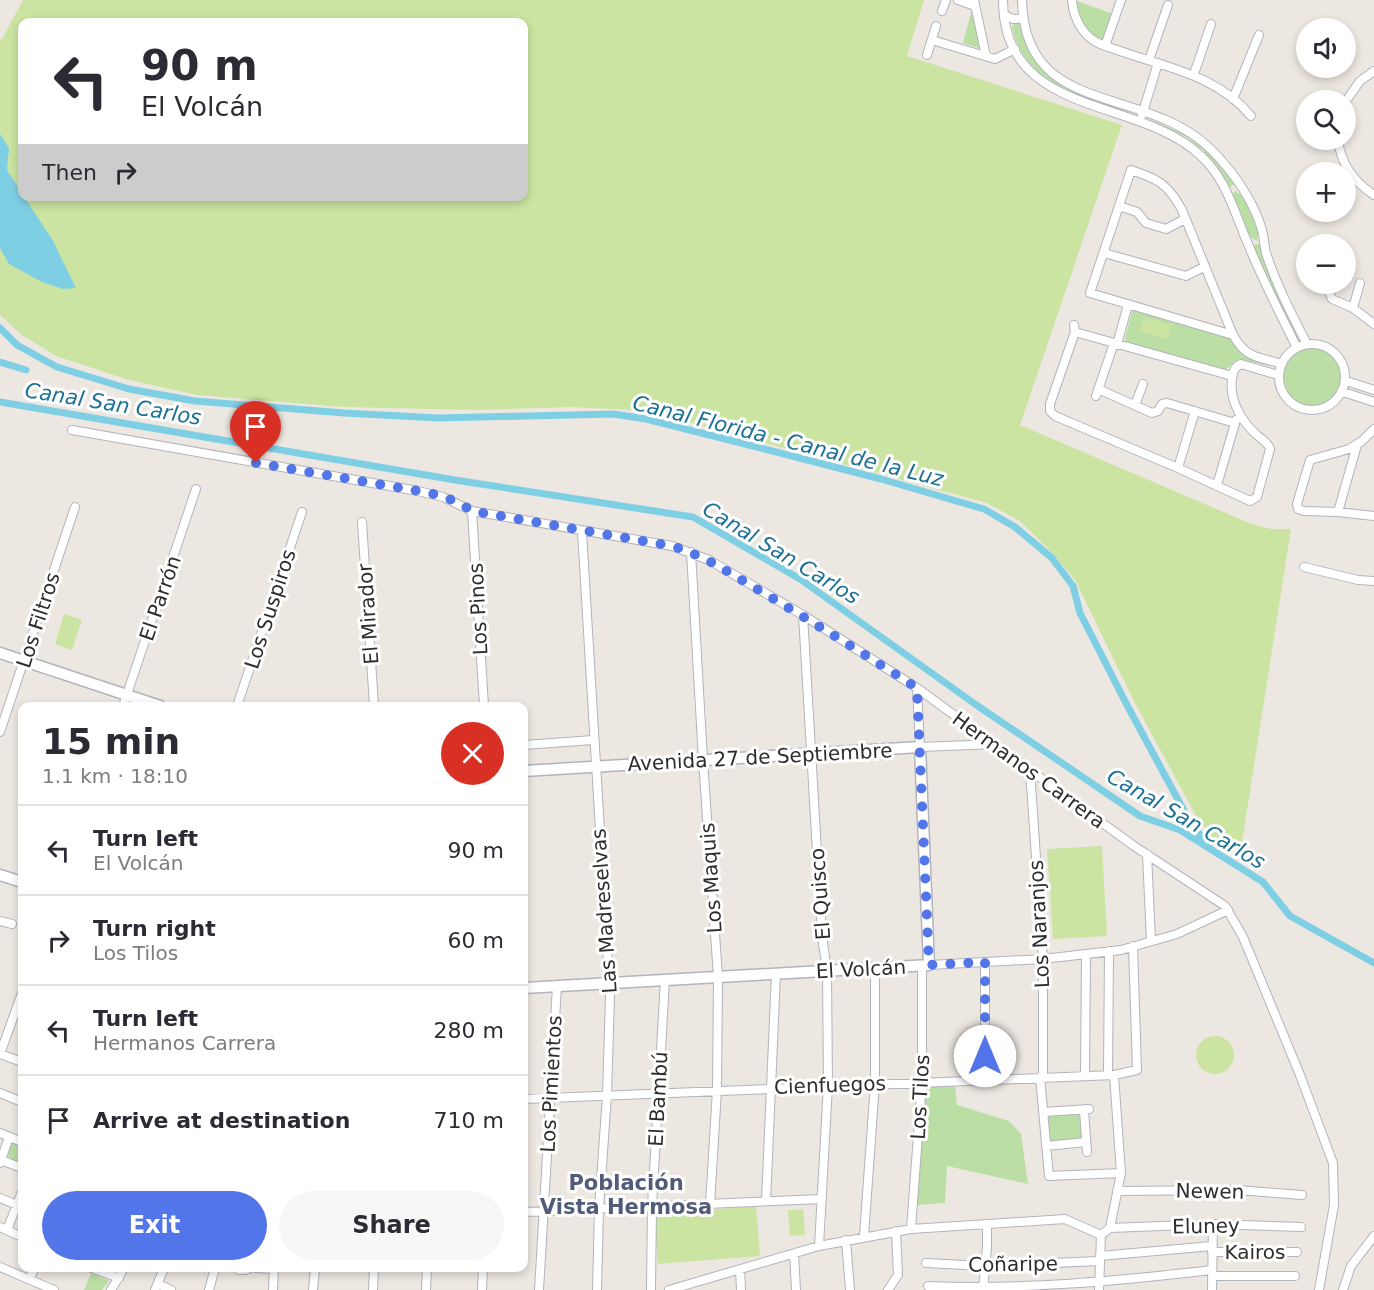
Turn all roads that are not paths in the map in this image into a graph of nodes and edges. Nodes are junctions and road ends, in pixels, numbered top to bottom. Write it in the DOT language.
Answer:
graph roads {
  1 [pos="946,0"];
  2 [pos="958,0"];
  3 [pos="1004,0"];
  4 [pos="1022,0"];
  5 [pos="1072,0"];
  6 [pos="1121,0"];
  7 [pos="975,3"];
  8 [pos="1168,5"];
  9 [pos="942,11"];
  10 [pos="1004,14"];
  11 [pos="1023,17"];
  12 [pos="1211,24"];
  13 [pos="936,26"];
  14 [pos="1259,35"];
  15 [pos="932,40"];
  16 [pos="1105,46"];
  17 [pos="1015,49"];
  18 [pos="927,55"];
  19 [pos="986,56"];
  20 [pos="1149,60"];
  21 [pos="1158,63"];
  22 [pos="1374,71"];
  23 [pos="1194,74"];
  24 [pos="1354,90"];
  25 [pos="1233,99"];
  26 [pos="1143,112"];
  27 [pos="1251,116"];
  28 [pos="1139,122"];
  29 [pos="1340,150"];
  30 [pos="1240,188"];
  31 [pos="1228,191"];
  32 [pos="1374,195"];
  33 [pos="1119,206"];
  34 [pos="1185,219"];
  35 [pos="1245,238"];
  36 [pos="1264,240"];
  37 [pos="1104,254"];
  38 [pos="1204,267"];
  39 [pos="1360,283"];
  40 [pos="1330,294"];
  41 [pos="1128,305"];
  42 [pos="1353,308"];
  43 [pos="1374,324"];
  44 [pos="1233,335"];
  45 [pos="1117,344"];
  46 [pos="1307,344"];
  47 [pos="1297,348"];
  48 [pos="1282,364"];
  49 [pos="1278,375"];
  50 [pos="1232,376"];
  51 [pos="1346,381"];
  52 [pos="1143,384"];
  53 [pos="1374,390"];
  54 [pos="1342,392"];
  55 [pos="1374,402"];
  56 [pos="1135,405"];
  57 [pos="1195,411"];
  58 [pos="1152,413"];
  59 [pos="1238,413"];
  60 [pos="1149,422"];
  61 [pos="1235,423"];
  62 [pos="1374,429"];
  63 [pos="72,430"];
  64 [pos="1357,445"];
  65 [pos="1178,468"];
  66 [pos="1217,485"];
  67 [pos="196,489"];
  68 [pos="75,507"];
  69 [pos="472,511"];
  70 [pos="302,512"];
  71 [pos="1338,512"];
  72 [pos="1374,516"];
  73 [pos="362,522"];
  74 [pos="582,532"];
  75 [pos="692,552"];
  76 [pos="1304,567"];
  77 [pos="1374,581"];
  78 [pos="803,615"];
  79 [pos="0,653"];
  80 [pos="24,661"];
  81 [pos="917,688"];
  82 [pos="127,695"];
  83 [pos="124,702"];
  84 [pos="148,702"];
  85 [pos="240,702"];
  86 [pos="374,702"];
  87 [pos="484,702"];
  88 [pos="0,732"];
  89 [pos="593,740"];
  90 [pos="996,744"];
  91 [pos="528,745"];
  92 [pos="920,747"];
  93 [pos="811,754"];
  94 [pos="703,760"];
  95 [pos="595,766"];
  96 [pos="1030,770"];
  97 [pos="528,771"];
  98 [pos="1147,854"];
  99 [pos="0,875"];
  100 [pos="18,881"];
  101 [pos="1228,910"];
  102 [pos="0,922"];
  103 [pos="12,924"];
  104 [pos="0,928"];
  105 [pos="1151,941"];
  106 [pos="1133,946"];
  107 [pos="1109,951"];
  108 [pos="1086,954"];
  109 [pos="1043,958"];
  110 [pos="985,962"];
  111 [pos="926,965"];
  112 [pos="875,968"];
  113 [pos="827,971"];
  114 [pos="776,974"];
  115 [pos="718,977"];
  116 [pos="665,980"];
  117 [pos="609,983"];
  118 [pos="557,986"];
  119 [pos="528,988"];
  120 [pos="18,1004"];
  121 [pos="0,1054"];
  122 [pos="18,1061"];
  123 [pos="1111,1075"];
  124 [pos="1084,1076"];
  125 [pos="1041,1077"];
  126 [pos="985,1079"];
  127 [pos="922,1081"];
  128 [pos="875,1083"];
  129 [pos="828,1085"];
  130 [pos="771,1088"];
  131 [pos="717,1090"];
  132 [pos="0,1093"];
  133 [pos="658,1093"];
  134 [pos="607,1095"];
  135 [pos="551,1098"];
  136 [pos="528,1099"];
  137 [pos="18,1100"];
  138 [pos="1043,1112"];
  139 [pos="0,1133"];
  140 [pos="9,1137"];
  141 [pos="18,1140"];
  142 [pos="1086,1142"];
  143 [pos="1046,1146"];
  144 [pos="1087,1152"];
  145 [pos="0,1161"];
  146 [pos="18,1167"];
  147 [pos="1121,1173"];
  148 [pos="1117,1191"];
  149 [pos="1302,1195"];
  150 [pos="0,1198"];
  151 [pos="822,1199"];
  152 [pos="766,1201"];
  153 [pos="710,1204"];
  154 [pos="17,1205"];
  155 [pos="652,1206"];
  156 [pos="599,1209"];
  157 [pos="528,1212"];
  158 [pos="543,1212"];
  159 [pos="987,1224"];
  160 [pos="1213,1224"];
  161 [pos="1301,1227"];
  162 [pos="911,1228"];
  163 [pos="1110,1228"];
  164 [pos="4,1229"];
  165 [pos="896,1231"];
  166 [pos="18,1236"];
  167 [pos="864,1236"];
  168 [pos="1101,1236"];
  169 [pos="1374,1236"];
  170 [pos="846,1240"];
  171 [pos="819,1246"];
  172 [pos="1212,1249"];
  173 [pos="1297,1252"];
  174 [pos="794,1254"];
  175 [pos="1100,1259"];
  176 [pos="926,1263"];
  177 [pos="984,1266"];
  178 [pos="0,1267"];
  179 [pos="740,1269"];
  180 [pos="33,1272"];
  181 [pos="103,1272"];
  182 [pos="122,1272"];
  183 [pos="163,1272"];
  184 [pos="214,1272"];
  185 [pos="274,1272"];
  186 [pos="315,1272"];
  187 [pos="374,1272"];
  188 [pos="427,1272"];
  189 [pos="483,1272"];
  190 [pos="1212,1273"];
  191 [pos="1295,1276"];
  192 [pos="30,1277"];
  193 [pos="119,1278"];
  194 [pos="157,1287"];
  195 [pos="928,1287"];
  196 [pos="1099,1287"];
  197 [pos="686,1288"];
  198 [pos="983,1289"];
  199 [pos="54,1290"];
  200 [pos="111,1290"];
  201 [pos="171,1290"];
  202 [pos="209,1290"];
  203 [pos="273,1290"];
  204 [pos="313,1290"];
  205 [pos="373,1290"];
  206 [pos="426,1290"];
  207 [pos="482,1290"];
  208 [pos="539,1290"];
  209 [pos="597,1290"];
  210 [pos="651,1290"];
  211 [pos="669,1290"];
  212 [pos="741,1290"];
  213 [pos="796,1290"];
  214 [pos="850,1290"];
  215 [pos="888,1290"];
  216 [pos="1212,1290"];
  217 [pos="1319,1290"];
  218 [pos="1343,1290"];
  1 -- 9 [label="street"];
  2 -- 7 [label="street"];
  3 -- 10 [label="street"];
  4 -- 11 [label="street"];
  5 -- 16 [label="street"];
  6 -- 16 [label="street"];
  7 -- 19 [label="street"];
  8 -- 20 [label="street"];
  10 -- 11 [label="street"];
  10 -- 17 [label="street"];
  11 -- 26 [label="street"];
  12 -- 23 [label="street"];
  13 -- 15 [label="street"];
  14 -- 25 [label="street"];
  15 -- 18 [label="street"];
  15 -- 19 [label="street"];
  16 -- 20 [label="street"];
  17 -- 19 [label="street"];
  17 -- 28 [label="street"];
  20 -- 21 [label="street"];
  21 -- 23 [label="street"];
  21 -- 26 [label="street"];
  22 -- 24 [label="street"];
  23 -- 25 [label="street"];
  25 -- 27 [label="street"];
  26 -- 28 [label="street"];
  26 -- 30 [label="street"];
  28 -- 31 [label="street"];
  29 -- 32 [label="street"];
  30 -- 31 [label="street"];
  30 -- 36 [label="street"];
  31 -- 35 [label="street"];
  33 -- 34 [label="street"];
  33 -- 34 [label="street"];
  33 -- 37 [label="street"];
  34 -- 38 [label="street"];
  35 -- 36 [label="street"];
  35 -- 47 [label="street"];
  36 -- 46 [label="street"];
  37 -- 38 [label="street"];
  37 -- 41 [label="street"];
  38 -- 44 [label="street"];
  39 -- 42 [label="street"];
  40 -- 42 [label="street"];
  41 -- 44 [label="street"];
  41 -- 45 [label="street"];
  42 -- 43 [label="street"];
  44 -- 48 [label="street"];
  45 -- 50 [label="street"];
  45 -- 56 [label="street"];
  45 -- 65 [label="street"];
  46 -- 47 [label="street"];
  46 -- 51 [label="street"];
  47 -- 48 [label="street"];
  48 -- 49 [label="street"];
  49 -- 50 [label="street"];
  49 -- 54 [label="street"];
  50 -- 59 [label="street"];
  51 -- 53 [label="street"];
  51 -- 54 [label="street"];
  52 -- 56 [label="street"];
  54 -- 55 [label="street"];
  56 -- 58 [label="street"];
  57 -- 58 [label="street"];
  57 -- 61 [label="street"];
  57 -- 65 [label="street"];
  58 -- 60 [label="street"];
  59 -- 61 [label="street"];
  59 -- 66 [label="street"];
  61 -- 66 [label="street"];
  62 -- 64 [label="street"];
  63 -- 69 [label="street, Hermanos Carrera"];
  64 -- 71 [label="street"];
  64 -- 71 [label="street"];
  65 -- 66 [label="street"];
  67 -- 82 [label="street, El Parrón"];
  68 -- 80 [label="street, Los Filtros"];
  69 -- 74 [label="street, Hermanos Carrera"];
  69 -- 87 [label="street, Los Pinos"];
  70 -- 85 [label="street, Los Suspiros"];
  71 -- 72 [label="street"];
  73 -- 86 [label="street, El Mirador"];
  74 -- 75 [label="street, Hermanos Carrera"];
  74 -- 89 [label="street, Las Madreselvas"];
  75 -- 78 [label="street, Hermanos Carrera"];
  75 -- 94 [label="street, Los Maquis"];
  76 -- 77 [label="street"];
  78 -- 81 [label="street, Hermanos Carrera"];
  78 -- 93 [label="street, El Quisco"];
  79 -- 80 [label="street"];
  80 -- 82 [label="street"];
  80 -- 88 [label="street, Los Filtros"];
  81 -- 90 [label="street, Hermanos Carrera"];
  81 -- 92 [label="street, Los Tilos"];
  82 -- 83 [label="street, El Parrón"];
  82 -- 84 [label="street"];
  89 -- 91 [label="street"];
  89 -- 95 [label="street, Las Madreselvas"];
  90 -- 92 [label="street, Avenida 27 de Septiembre"];
  90 -- 96 [label="street, Hermanos Carrera"];
  92 -- 93 [label="street, Avenida 27 de Septiembre"];
  92 -- 111 [label="street, Los Tilos"];
  93 -- 94 [label="street, Avenida 27 de Septiembre"];
  93 -- 113 [label="street, El Quisco"];
  94 -- 95 [label="street, Avenida 27 de Septiembre"];
  94 -- 115 [label="street, Los Maquis"];
  95 -- 97 [label="street, Avenida 27 de Septiembre"];
  95 -- 117 [label="street, Las Madreselvas"];
  96 -- 98 [label="street, Hermanos Carrera"];
  96 -- 109 [label="street, Los Naranjos"];
  98 -- 101 [label="street, Hermanos Carrera"];
  98 -- 105 [label="street"];
  99 -- 100 [label="street"];
  101 -- 105 [label="street, El Volcán"];
  101 -- 217 [label="street"];
  102 -- 103 [label="street"];
  102 -- 104 [label="street"];
  105 -- 106 [label="street, El Volcán"];
  106 -- 107 [label="street, El Volcán"];
  106 -- 123 [label="street, Cienfuegos"];
  107 -- 108 [label="street, El Volcán"];
  107 -- 123 [label="street"];
  108 -- 109 [label="street, El Volcán"];
  108 -- 124 [label="street"];
  109 -- 110 [label="street, El Volcán"];
  109 -- 125 [label="street, Los Naranjos"];
  110 -- 111 [label="street, El Volcán"];
  110 -- 126 [label="street"];
  111 -- 112 [label="street, El Volcán"];
  111 -- 127 [label="street, Los Tilos"];
  112 -- 113 [label="street, El Volcán"];
  112 -- 128 [label="street"];
  113 -- 114 [label="street, El Volcán"];
  113 -- 129 [label="street, El Quisco"];
  114 -- 115 [label="street, El Volcán"];
  114 -- 130 [label="street"];
  115 -- 116 [label="street, El Volcán"];
  115 -- 131 [label="street, Los Maquis"];
  116 -- 117 [label="street, El Volcán"];
  116 -- 133 [label="street, El Bambú"];
  117 -- 118 [label="street, El Volcán"];
  117 -- 134 [label="street, Las Madreselvas"];
  118 -- 119 [label="street, El Volcán"];
  118 -- 135 [label="street, Los Pimientos"];
  120 -- 121 [label="street"];
  121 -- 122 [label="street"];
  123 -- 124 [label="street, Cienfuegos"];
  123 -- 147 [label="street"];
  124 -- 125 [label="street, Cienfuegos"];
  125 -- 126 [label="street, Cienfuegos"];
  125 -- 138 [label="street, Los Naranjos"];
  126 -- 127 [label="street, Cienfuegos"];
  127 -- 128 [label="street, Cienfuegos"];
  127 -- 162 [label="street, Los Tilos"];
  128 -- 129 [label="street, Cienfuegos"];
  128 -- 167 [label="street"];
  129 -- 130 [label="street, Cienfuegos"];
  129 -- 151 [label="street, El Quisco"];
  130 -- 131 [label="street, Cienfuegos"];
  130 -- 152 [label="street"];
  131 -- 133 [label="street, Cienfuegos"];
  131 -- 153 [label="street, Los Maquis"];
  132 -- 137 [label="street"];
  133 -- 134 [label="street, Cienfuegos"];
  133 -- 155 [label="street, El Bambú"];
  134 -- 135 [label="street, Cienfuegos"];
  134 -- 156 [label="street, Las Madreselvas"];
  135 -- 136 [label="street, Cienfuegos"];
  135 -- 158 [label="street, Los Pimientos"];
  138 -- 142 [label="street"];
  138 -- 143 [label="street, Los Naranjos"];
  139 -- 140 [label="street"];
  140 -- 141 [label="street"];
  140 -- 145 [label="street"];
  142 -- 143 [label="street"];
  142 -- 144 [label="street"];
  143 -- 147 [label="street, Los Naranjos"];
  145 -- 146 [label="street"];
  147 -- 148 [label="street"];
  148 -- 149 [label="street, Newen"];
  148 -- 163 [label="street"];
  150 -- 154 [label="street"];
  151 -- 152 [label="street"];
  151 -- 171 [label="street, El Quisco"];
  152 -- 153 [label="street"];
  153 -- 155 [label="street"];
  154 -- 164 [label="street"];
  155 -- 156 [label="street"];
  155 -- 210 [label="street, El Bambú"];
  156 -- 158 [label="street"];
  156 -- 209 [label="street, Las Madreselvas"];
  157 -- 158 [label="street"];
  158 -- 208 [label="street, Los Pimientos"];
  159 -- 162 [label="street"];
  159 -- 168 [label="street"];
  159 -- 177 [label="street"];
  160 -- 161 [label="street, Eluney"];
  160 -- 163 [label="street, Eluney"];
  160 -- 172 [label="street"];
  162 -- 165 [label="street"];
  163 -- 168 [label="street"];
  164 -- 166 [label="street"];
  165 -- 167 [label="street"];
  165 -- 215 [label="street"];
  167 -- 170 [label="street"];
  168 -- 175 [label="street"];
  169 -- 218 [label="street"];
  170 -- 171 [label="street"];
  170 -- 214 [label="street"];
  171 -- 174 [label="street"];
  172 -- 173 [label="street, Kairos"];
  172 -- 175 [label="street, Kairos"];
  172 -- 190 [label="street"];
  174 -- 179 [label="street"];
  174 -- 213 [label="street"];
  175 -- 177 [label="street, Coñaripe"];
  175 -- 196 [label="street"];
  176 -- 177 [label="street, Coñaripe"];
  177 -- 198 [label="street"];
  178 -- 192 [label="street"];
  179 -- 197 [label="street"];
  179 -- 212 [label="street"];
  180 -- 192 [label="street"];
  181 -- 193 [label="street"];
  182 -- 193 [label="street"];
  183 -- 194 [label="street"];
  184 -- 202 [label="street"];
  185 -- 203 [label="street"];
  186 -- 204 [label="street"];
  187 -- 205 [label="street"];
  188 -- 206 [label="street"];
  189 -- 207 [label="street"];
  190 -- 191 [label="street"];
  190 -- 196 [label="street"];
  190 -- 216 [label="street"];
  192 -- 199 [label="street"];
  193 -- 200 [label="street"];
  194 -- 201 [label="street"];
  195 -- 198 [label="street"];
  196 -- 198 [label="street"];
  197 -- 211 [label="street"];
}
